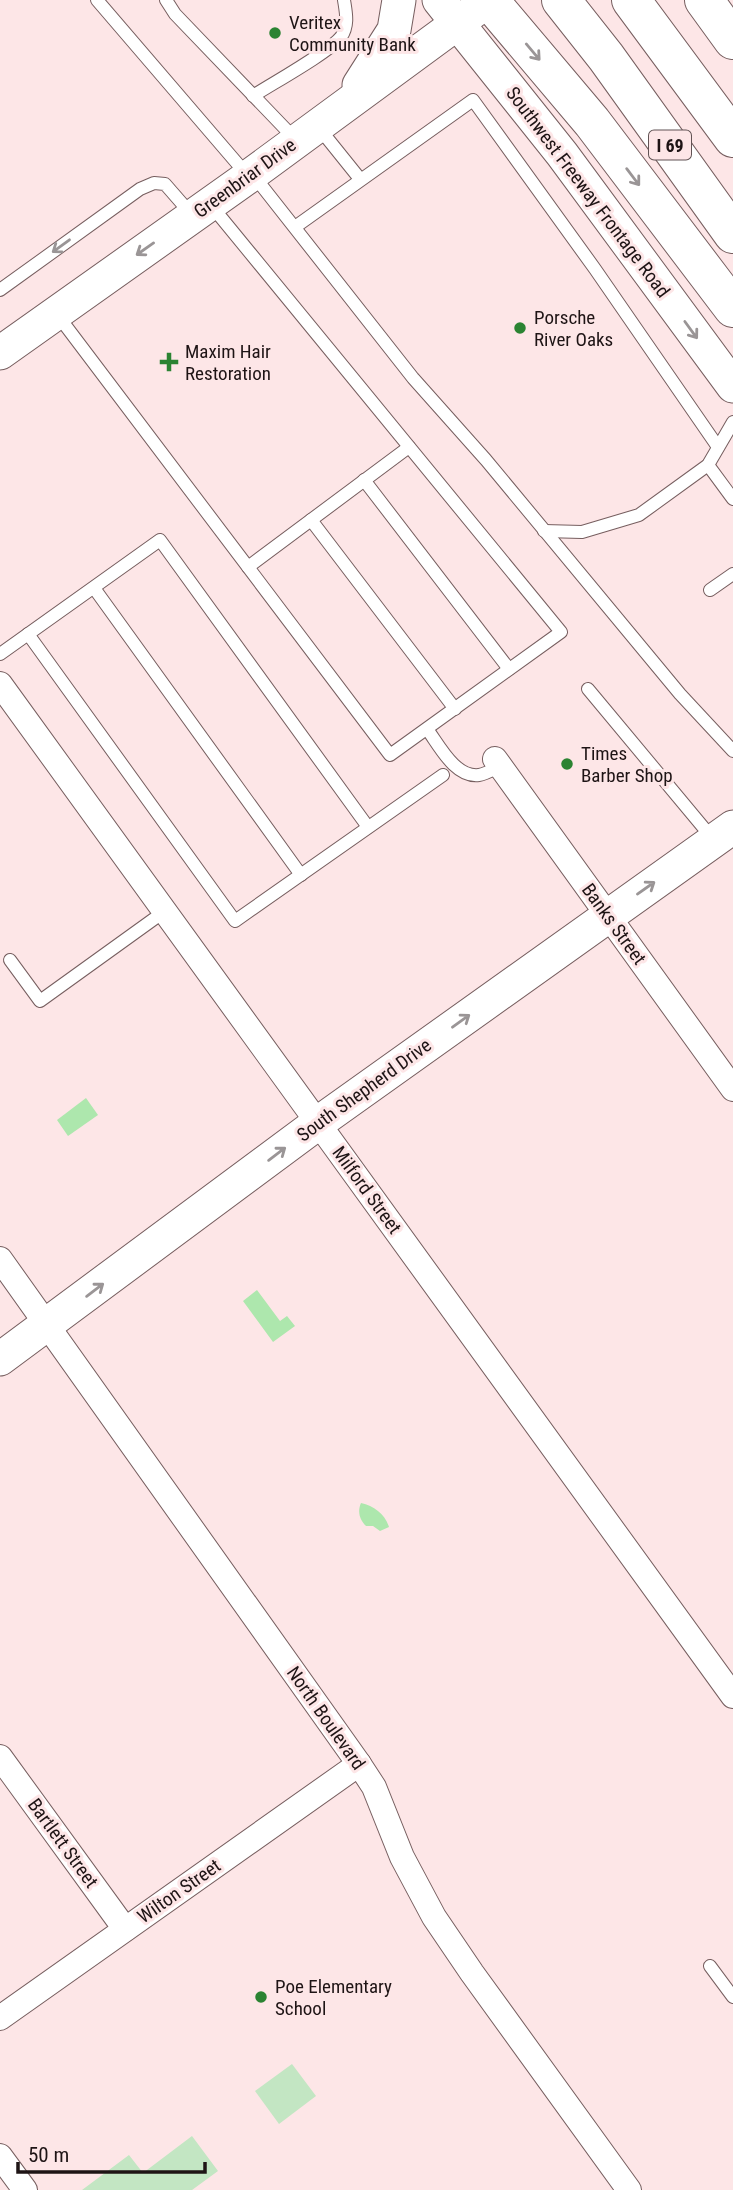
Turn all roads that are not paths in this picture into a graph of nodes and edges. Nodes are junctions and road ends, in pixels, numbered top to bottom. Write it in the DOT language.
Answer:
graph roads {
  1 [pos="97,0"];
  2 [pos="166,0"];
  3 [pos="344,0"];
  4 [pos="399,0"];
  5 [pos="489,0"];
  6 [pos="561,0"];
  7 [pos="704,0"];
  8 [pos="449,11"];
  9 [pos="641,12"];
  10 [pos="733,40"];
  11 [pos="253,96"];
  12 [pos="349,102"];
  13 [pos="306,133"];
  14 [pos="733,138"];
  15 [pos="250,175"];
  16 [pos="360,179"];
  17 [pos="201,210"];
  18 [pos="295,227"];
  19 [pos="733,234"];
  20 [pos="0,290"];
  21 [pos="733,308"];
  22 [pos="56,313"];
  23 [pos="0,353"];
  24 [pos="733,386"];
  25 [pos="733,422"];
  26 [pos="409,447"];
  27 [pos="718,447"];
  28 [pos="708,465"];
  29 [pos="364,480"];
  30 [pos="733,499"];
  31 [pos="311,520"];
  32 [pos="544,531"];
  33 [pos="248,567"];
  34 [pos="733,574"];
  35 [pos="94,587"];
  36 [pos="710,590"];
  37 [pos="28,634"];
  38 [pos="0,654"];
  39 [pos="509,669"];
  40 [pos="0,684"];
  41 [pos="589,689"];
  42 [pos="455,709"];
  43 [pos="427,729"];
  44 [pos="733,751"];
  45 [pos="498,763"];
  46 [pos="443,775"];
  47 [pos="368,827"];
  48 [pos="724,834"];
  49 [pos="301,875"];
  50 [pos="164,911"];
  51 [pos="608,916"];
  52 [pos="10,960"];
  53 [pos="733,1089"];
  54 [pos="318,1123"];
  55 [pos="0,1259"];
  56 [pos="48,1325"];
  57 [pos="0,1359"];
  58 [pos="733,1696"];
  59 [pos="0,1758"];
  60 [pos="359,1764"];
  61 [pos="125,1929"];
  62 [pos="710,1966"];
  63 [pos="733,1997"];
  64 [pos="0,2018"];
  65 [pos="0,2156"];
  66 [pos="25,2190"];
  67 [pos="629,2190"];
  1 -- 15 [label="lane"];
  2 -- 11 [label="lane"];
  3 -- 11 [label="lane"];
  4 -- 12 [label="main road"];
  5 -- 8 [label="main road, Greenbriar Drive"];
  5 -- 21 [label="highway, one-way"];
  6 -- 19 [label="highway, I 69"];
  7 -- 10 [label="highway"];
  8 -- 12 [label="main road, Greenbriar Drive"];
  8 -- 24 [label="main road, Southwest Freeway Frontage Road, one-way"];
  9 -- 14 [label="highway"];
  11 -- 13 [label="lane"];
  12 -- 13 [label="main road, Greenbriar Drive"];
  13 -- 15 [label="main road, Greenbriar Drive"];
  13 -- 16 [label="lane"];
  15 -- 17 [label="main road, Greenbriar Drive"];
  15 -- 18 [label="lane"];
  16 -- 18 [label="lane"];
  16 -- 27 [label="lane"];
  17 -- 20 [label="lane, one-way"];
  17 -- 22 [label="main road, Greenbriar Drive, one-way"];
  17 -- 26 [label="lane"];
  18 -- 32 [label="lane"];
  22 -- 23 [label="main road, Greenbriar Drive"];
  22 -- 33 [label="lane"];
  25 -- 27 [label="lane"];
  26 -- 29 [label="lane"];
  26 -- 39 [label="lane"];
  27 -- 28 [label="lane"];
  28 -- 30 [label="lane"];
  28 -- 32 [label="lane"];
  29 -- 31 [label="lane"];
  29 -- 39 [label="lane"];
  31 -- 33 [label="lane"];
  31 -- 42 [label="lane"];
  32 -- 44 [label="lane"];
  33 -- 43 [label="lane"];
  34 -- 36 [label="lane"];
  35 -- 37 [label="lane"];
  35 -- 47 [label="lane"];
  35 -- 49 [label="lane"];
  37 -- 38 [label="lane"];
  37 -- 49 [label="lane"];
  39 -- 42 [label="lane"];
  40 -- 50 [label="street, Milford Street"];
  41 -- 48 [label="lane"];
  42 -- 43 [label="lane"];
  43 -- 45 [label="lane"];
  45 -- 51 [label="street, Banks Street"];
  46 -- 47 [label="lane"];
  47 -- 49 [label="lane"];
  51 -- 48 [label="main road, South Shepherd Drive, one-way"];
  50 -- 52 [label="lane"];
  50 -- 54 [label="street, Milford Street"];
  51 -- 53 [label="street, Banks Street"];
  54 -- 51 [label="main road, South Shepherd Drive, one-way"];
  56 -- 54 [label="main road, South Shepherd Drive, one-way"];
  54 -- 58 [label="street, Milford Street"];
  55 -- 56 [label="street, North Boulevard"];
  56 -- 57 [label="main road, South Shepherd Drive"];
  56 -- 60 [label="street, North Boulevard"];
  59 -- 61 [label="street, Bartlett Street"];
  60 -- 61 [label="street, Wilton Street"];
  60 -- 67 [label="street, North Boulevard"];
  61 -- 64 [label="street, Wilton Street"];
  62 -- 63 [label="lane"];
  65 -- 66 [label="street"];
}
